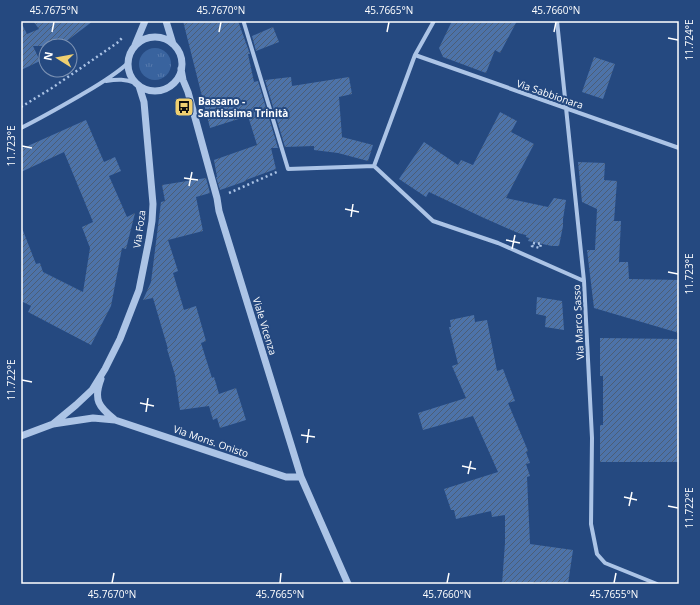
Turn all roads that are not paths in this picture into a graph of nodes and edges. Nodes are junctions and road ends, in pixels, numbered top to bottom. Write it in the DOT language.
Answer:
graph roads {
  1 [pos="145,21"];
  2 [pos="166,21"];
  3 [pos="434,21"];
  4 [pos="556,21"];
  5 [pos="244,23"];
  6 [pos="173,44"];
  7 [pos="134,47"];
  8 [pos="415,55"];
  9 [pos="128,63"];
  10 [pos="181,69"];
  11 [pos="104,82"];
  12 [pos="138,84"];
  13 [pos="565,108"];
  14 [pos="21,128"];
  15 [pos="679,148"];
  16 [pos="374,166"];
  17 [pos="584,281"];
  18 [pos="105,369"];
  19 [pos="115,420"];
  20 [pos="52,424"];
  21 [pos="21,436"];
  22 [pos="302,477"];
  23 [pos="348,584"];
  24 [pos="657,584"];
  1 -- 7 [label="street"];
  2 -- 6 [label="street"];
  3 -- 8 [label="street"];
  4 -- 13 [label="street, Via Marco Sasso"];
  5 -- 16 [label="street"];
  6 -- 7 [label="street"];
  6 -- 10 [label="street"];
  7 -- 9 [label="street"];
  8 -- 13 [label="street, Via Sabbionara"];
  8 -- 16 [label="street"];
  9 -- 11 [label="street"];
  9 -- 12 [label="street"];
  10 -- 12 [label="street"];
  10 -- 22 [label="street, Viale Vicenza"];
  11 -- 12 [label="street"];
  11 -- 14 [label="street"];
  12 -- 18 [label="street, Via Foza"];
  13 -- 15 [label="street, Via Sabbionara"];
  13 -- 17 [label="street, Via Marco Sasso"];
  16 -- 17 [label="street"];
  17 -- 24 [label="street, Via Marco Sasso"];
  18 -- 19 [label="street, Via Foza"];
  18 -- 20 [label="street, Via Foza"];
  19 -- 20 [label="street"];
  19 -- 22 [label="street, Via Mons. Onisto"];
  20 -- 21 [label="street"];
  22 -- 23 [label="street, Viale Vicenza"];
}
